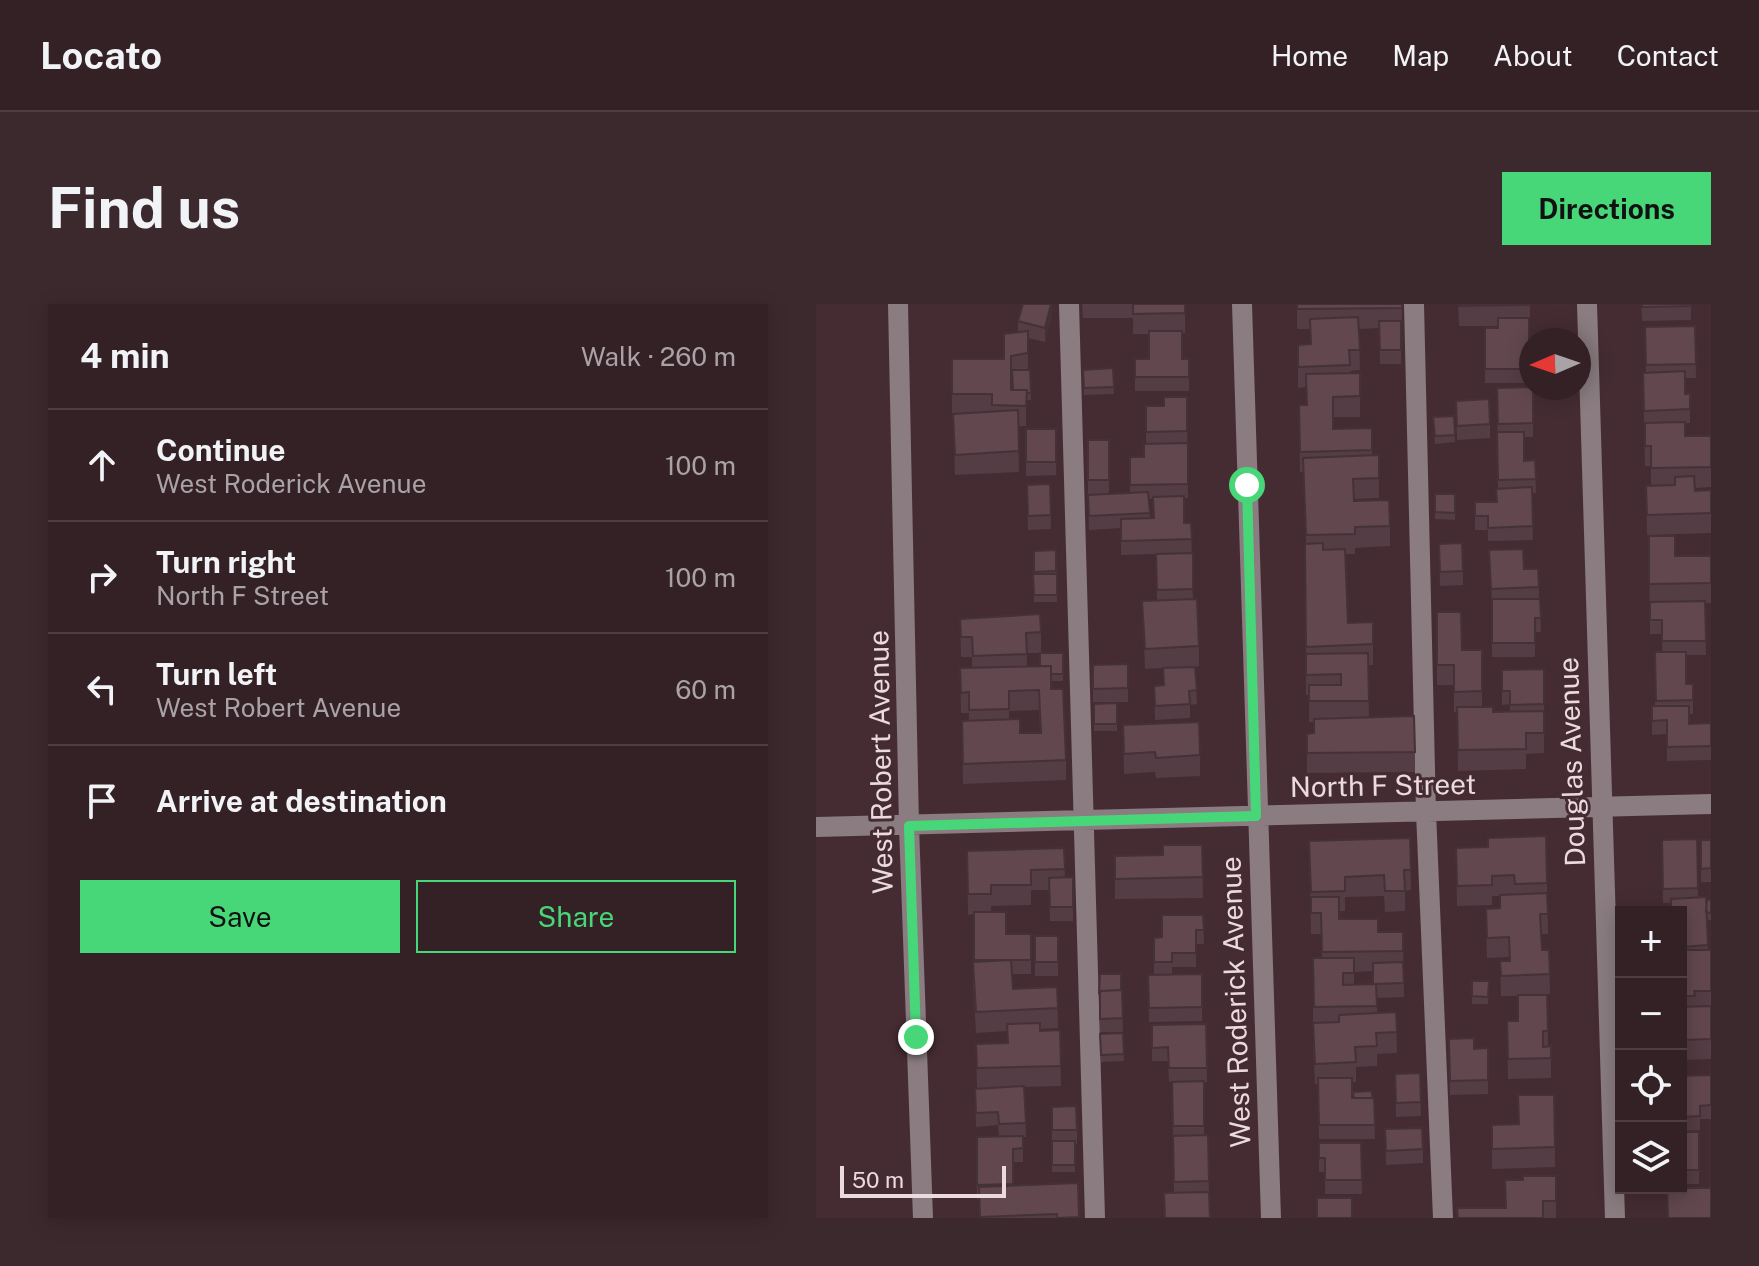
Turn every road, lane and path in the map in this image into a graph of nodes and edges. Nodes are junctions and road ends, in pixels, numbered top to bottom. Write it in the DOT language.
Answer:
graph roads {
  1 [pos="898,304"];
  2 [pos="1069,304"];
  3 [pos="1242,304"];
  4 [pos="1414,304"];
  5 [pos="1587,304"];
  6 [pos="1711,804"];
  7 [pos="1599,809"];
  8 [pos="1426,812"];
  9 [pos="1256,816"];
  10 [pos="1082,820"];
  11 [pos="909,826"];
  12 [pos="816,827"];
  13 [pos="923,1218"];
  14 [pos="1095,1218"];
  15 [pos="1271,1218"];
  16 [pos="1443,1218"];
  17 [pos="1615,1218"];
  1 -- 11 [label="street, West Robert Avenue"];
  2 -- 10 [label="street"];
  3 -- 9 [label="street, West Roderick Avenue"];
  4 -- 8 [label="street"];
  5 -- 7 [label="street, Douglas Avenue"];
  6 -- 7 [label="street, North F Street"];
  7 -- 8 [label="street, North F Street"];
  7 -- 17 [label="street, Douglas Avenue"];
  8 -- 9 [label="street, North F Street"];
  8 -- 16 [label="street"];
  9 -- 10 [label="street, North F Street"];
  9 -- 15 [label="street, West Roderick Avenue"];
  10 -- 11 [label="street, North F Street"];
  10 -- 14 [label="street"];
  11 -- 12 [label="street, North F Street"];
  11 -- 13 [label="street, West Robert Avenue"];
}
